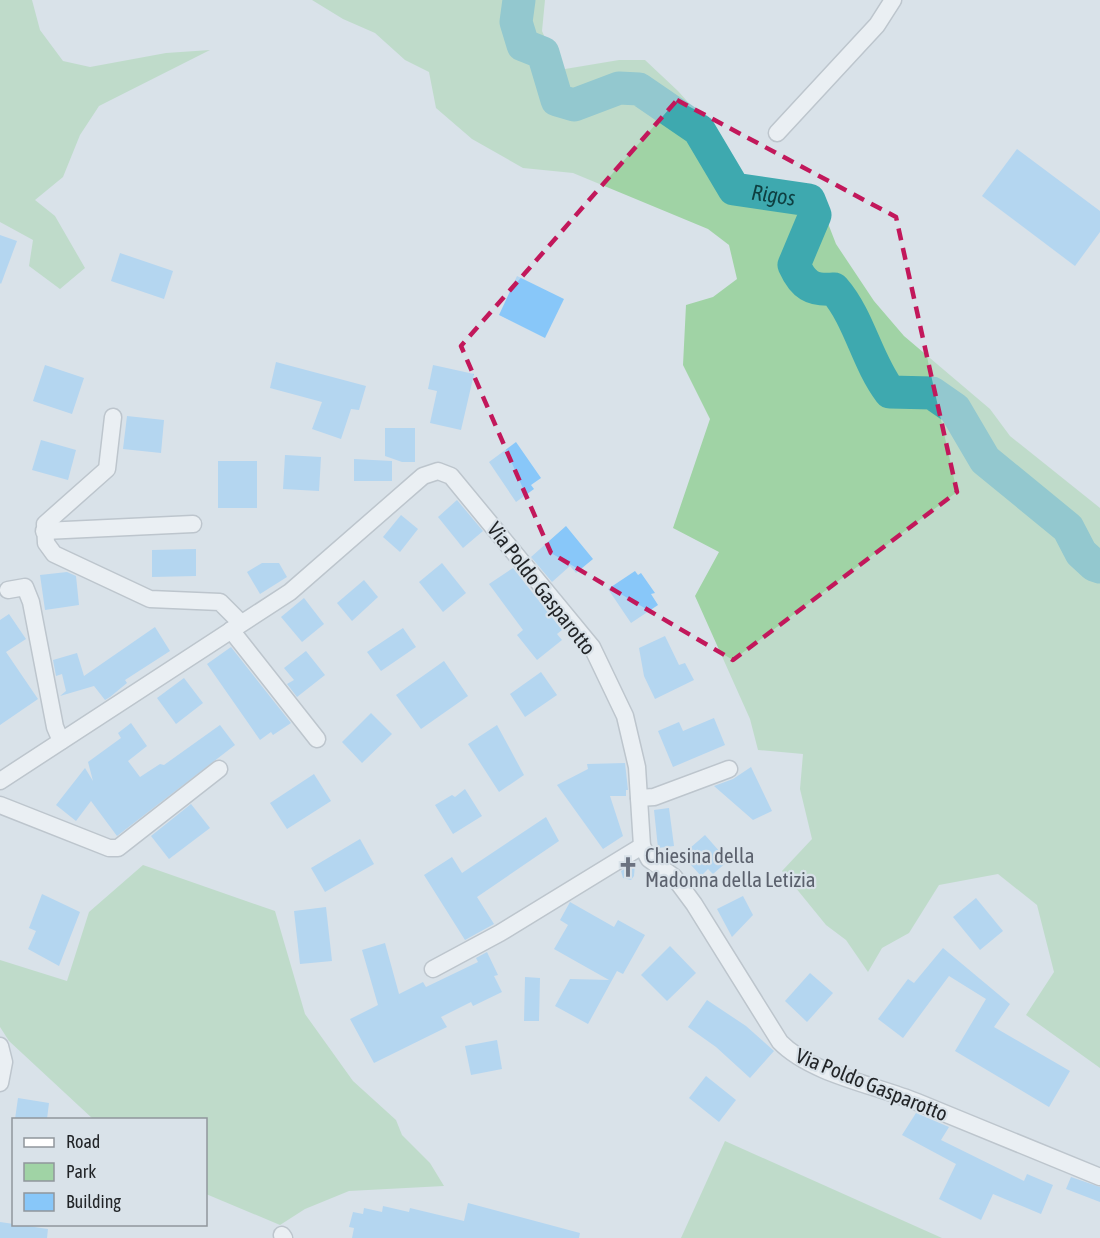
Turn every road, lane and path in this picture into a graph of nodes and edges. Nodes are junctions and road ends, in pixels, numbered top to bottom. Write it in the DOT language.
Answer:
graph roads {
  1 [pos="893,0"];
  2 [pos="777,133"];
  3 [pos="113,417"];
  4 [pos="193,524"];
  5 [pos="44,531"];
  6 [pos="8,590"];
  7 [pos="236,626"];
  8 [pos="317,739"];
  9 [pos="61,741"];
  10 [pos="729,769"];
  11 [pos="219,770"];
  12 [pos="0,781"];
  13 [pos="639,798"];
  14 [pos="0,805"];
  15 [pos="642,846"];
  16 [pos="433,969"];
  17 [pos="0,1046"];
  18 [pos="0,1083"];
  19 [pos="1100,1178"];
  1 -- 2 [label="street"];
  3 -- 5 [label="street"];
  4 -- 5 [label="street"];
  5 -- 7 [label="street"];
  6 -- 9 [label="street"];
  7 -- 8 [label="street"];
  7 -- 9 [label="street, Via Poldo Gasparotto"];
  7 -- 13 [label="street, Via Poldo Gasparotto"];
  9 -- 12 [label="street, Via Poldo Gasparotto"];
  10 -- 13 [label="street"];
  11 -- 14 [label="street"];
  13 -- 15 [label="street, Via Poldo Gasparotto"];
  15 -- 16 [label="street"];
  15 -- 19 [label="street, Via Poldo Gasparotto"];
  17 -- 18 [label="street"];
}
